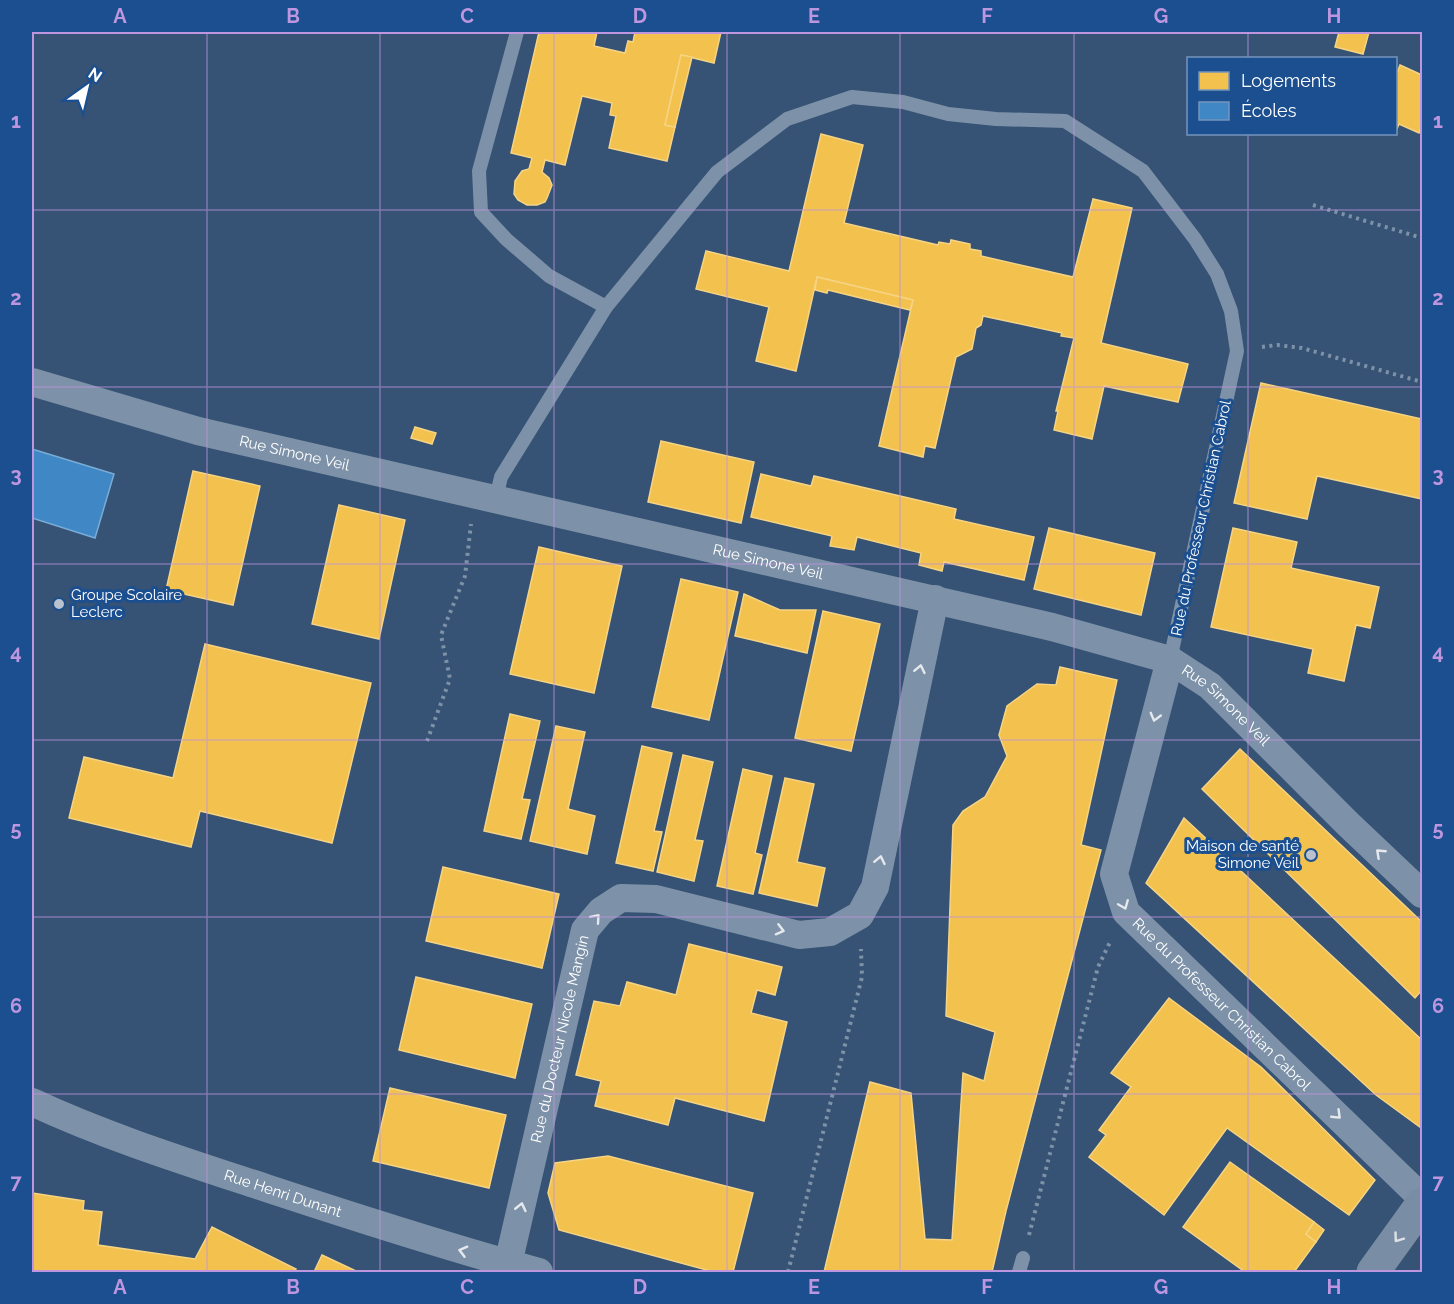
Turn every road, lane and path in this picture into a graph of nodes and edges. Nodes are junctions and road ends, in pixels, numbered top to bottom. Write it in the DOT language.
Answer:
graph roads {
  1 [pos="517,32"];
  2 [pos="1313,206"];
  3 [pos="1422,238"];
  4 [pos="606,307"];
  5 [pos="1237,351"];
  6 [pos="32,382"];
  7 [pos="1422,382"];
  8 [pos="485,496"];
  9 [pos="935,599"];
  10 [pos="1170,660"];
  11 [pos="427,741"];
  12 [pos="1422,894"];
  13 [pos="1126,912"];
  14 [pos="860,915"];
  15 [pos="32,1102"];
  16 [pos="1422,1198"];
  17 [pos="1422,1204"];
  18 [pos="1023,1258"];
  19 [pos="508,1264"];
  20 [pos="539,1272"];
  21 [pos="788,1272"];
  22 [pos="1019,1272"];
  23 [pos="1373,1272"];
  1 -- 4 [label="lane"];
  2 -- 3 [label="path"];
  4 -- 5 [label="lane"];
  4 -- 8 [label="lane"];
  5 -- 7 [label="path"];
  5 -- 10 [label="lane, Rue du Professeur Christian Cabrol"];
  6 -- 8 [label="street, Rue Simone Veil"];
  8 -- 9 [label="street, Rue Simone Veil"];
  8 -- 11 [label="path"];
  9 -- 10 [label="street, Rue Simone Veil"];
  14 -- 9 [label="street, one-way"];
  12 -- 10 [label="street, Rue Simone Veil, one-way"];
  10 -- 13 [label="street, Rue du Professeur Christian Cabrol, one-way"];
  13 -- 16 [label="street, Rue du Professeur Christian Cabrol, one-way"];
  13 -- 18 [label="path"];
  19 -- 14 [label="street, Rue du Docteur Nicole Mangin, one-way"];
  14 -- 21 [label="path"];
  19 -- 15 [label="street, Rue Henri Dunant, one-way"];
  17 -- 23 [label="street, one-way"];
  18 -- 22 [label="lane"];
  19 -- 20 [label="street, Rue Henri Dunant"];
}
